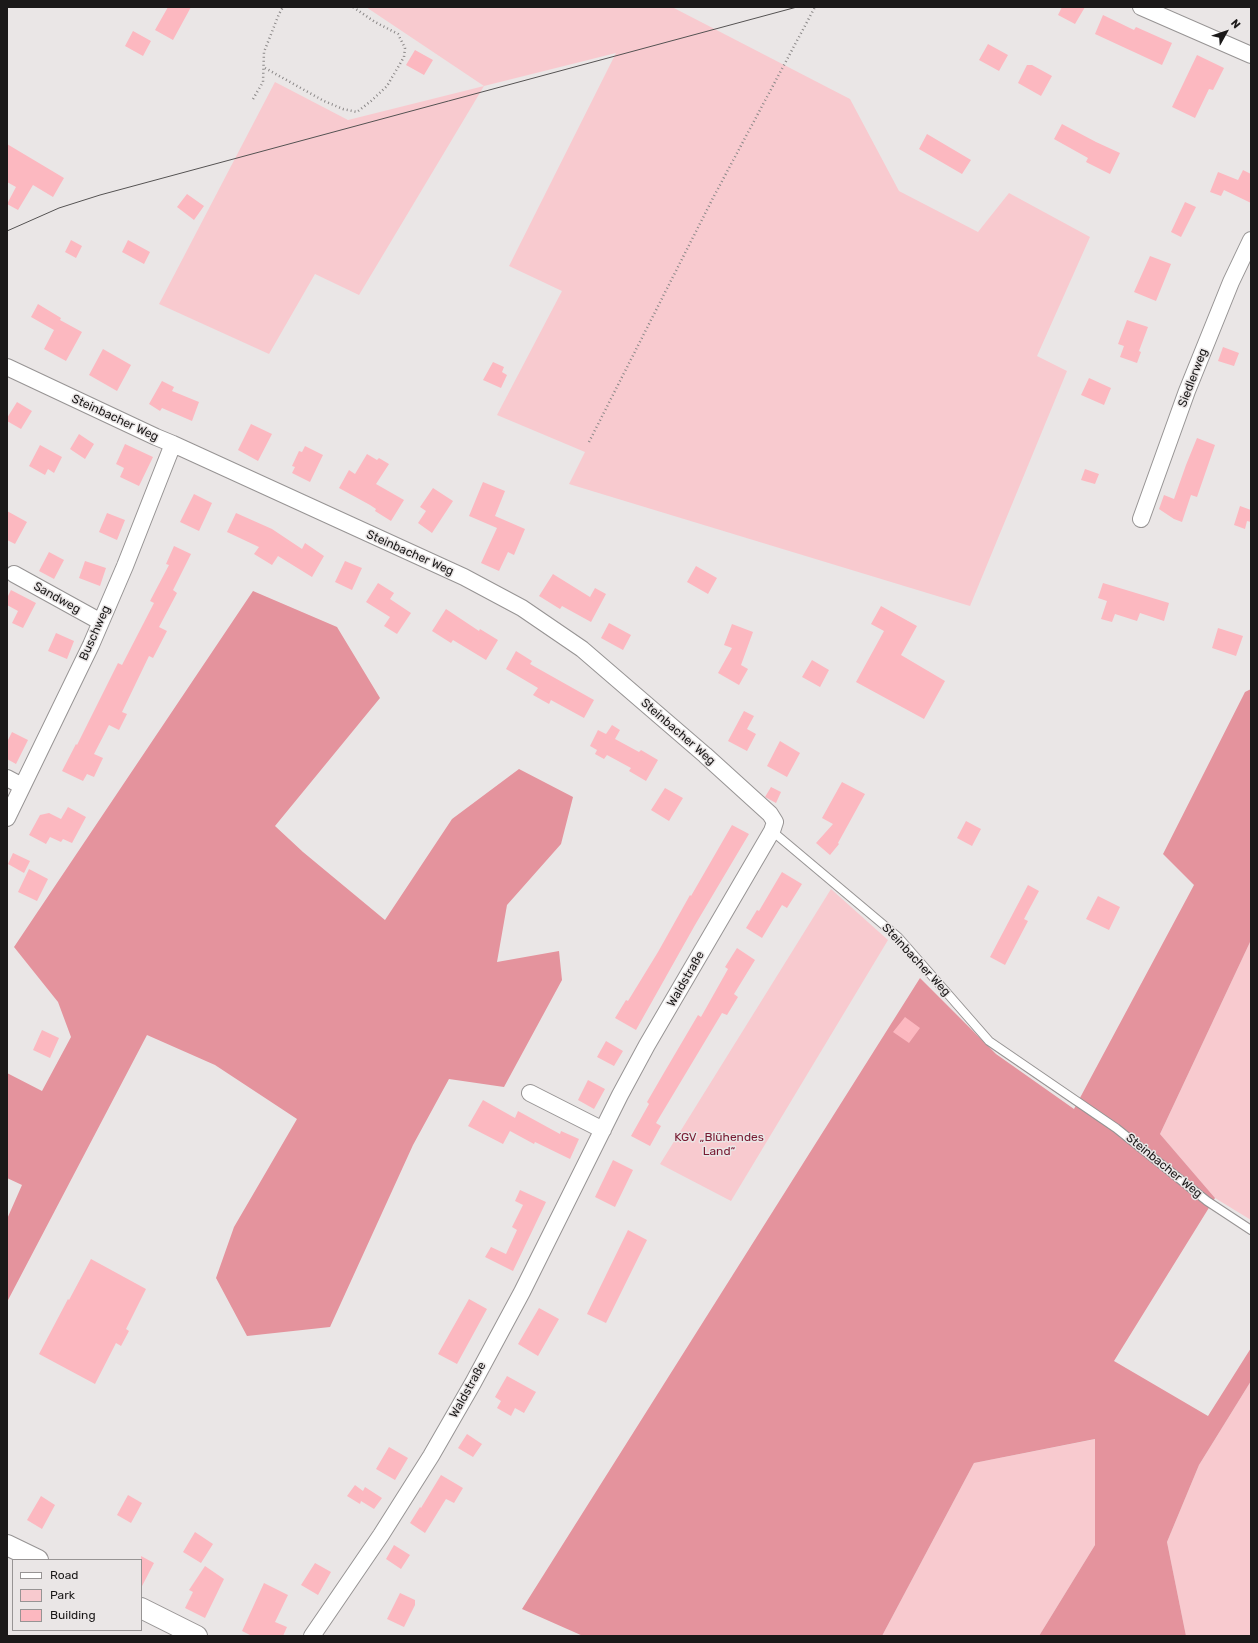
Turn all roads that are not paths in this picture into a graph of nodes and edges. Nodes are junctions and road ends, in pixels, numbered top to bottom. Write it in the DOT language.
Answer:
graph roads {
  1 [pos="1141,7"];
  2 [pos="1251,55"];
  3 [pos="1251,240"];
  4 [pos="7,367"];
  5 [pos="173,444"];
  6 [pos="1141,519"];
  7 [pos="14,574"];
  8 [pos="101,622"];
  9 [pos="7,778"];
  10 [pos="22,786"];
  11 [pos="7,818"];
  12 [pos="772,831"];
  13 [pos="530,1093"];
  14 [pos="603,1130"];
  15 [pos="1251,1230"];
  16 [pos="7,1545"];
  17 [pos="36,1559"];
  18 [pos="142,1608"];
  19 [pos="197,1636"];
  20 [pos="312,1636"];
  1 -- 2 [label="street"];
  3 -- 6 [label="street, Siedlerweg"];
  4 -- 5 [label="street, Steinbacher Weg"];
  5 -- 8 [label="street, Buschweg"];
  5 -- 12 [label="street, Steinbacher Weg"];
  7 -- 8 [label="street, Sandweg"];
  8 -- 10 [label="street, Buschweg"];
  9 -- 10 [label="street"];
  10 -- 11 [label="street, Buschweg"];
  12 -- 14 [label="street, Waldstraße"];
  12 -- 15 [label="lane, Steinbacher Weg"];
  13 -- 14 [label="street"];
  14 -- 20 [label="street, Waldstraße"];
  16 -- 17 [label="street"];
  18 -- 19 [label="street"];
}
